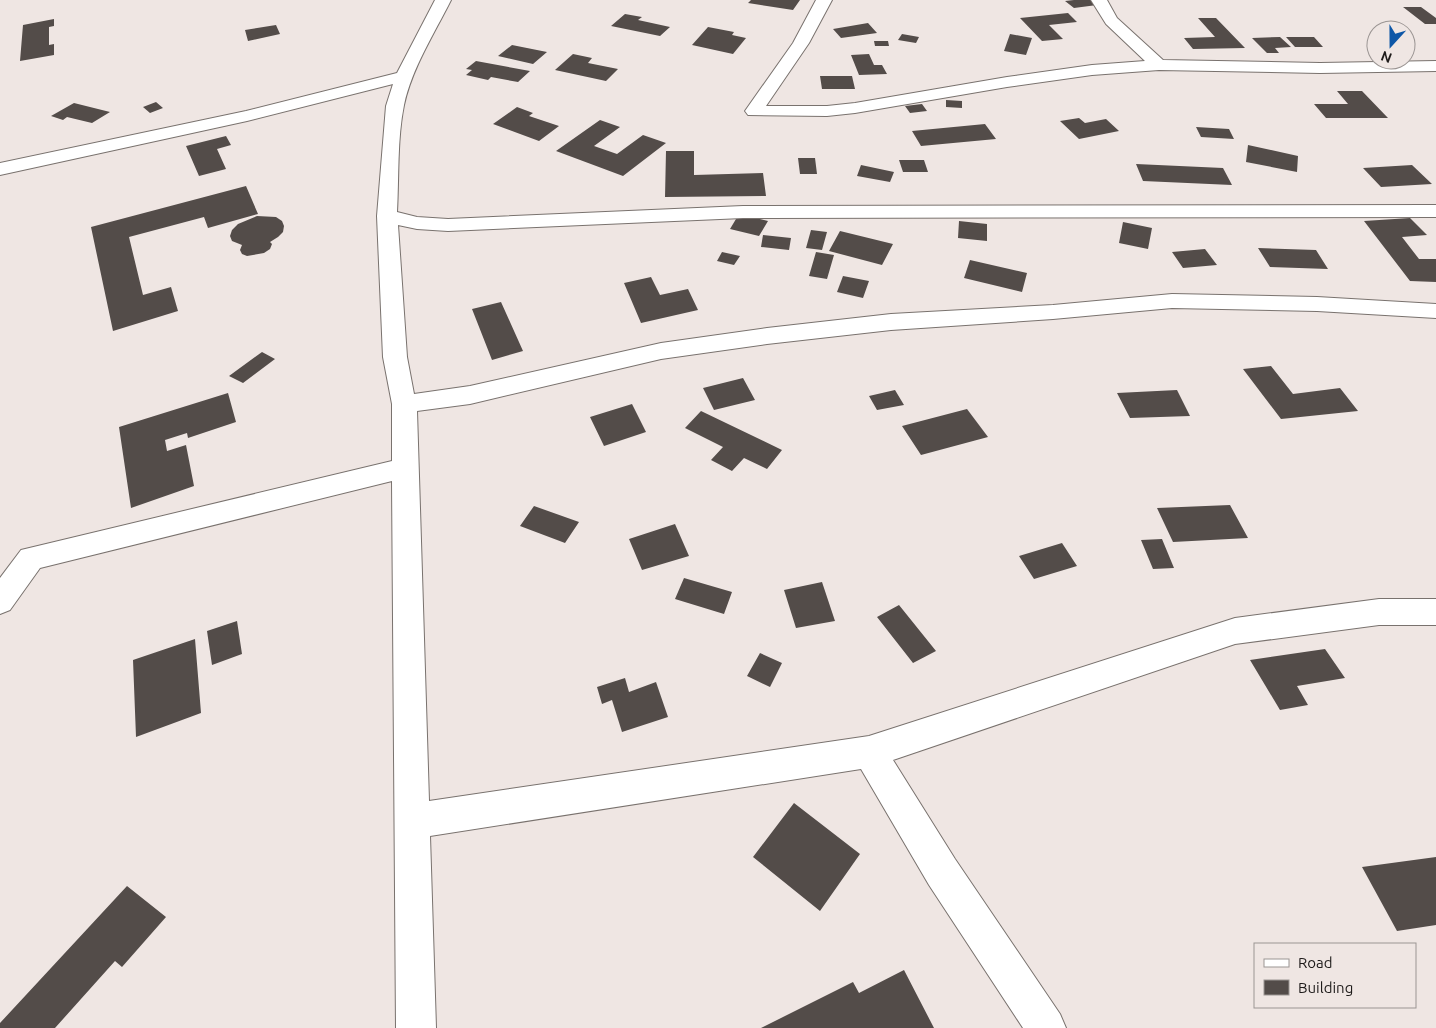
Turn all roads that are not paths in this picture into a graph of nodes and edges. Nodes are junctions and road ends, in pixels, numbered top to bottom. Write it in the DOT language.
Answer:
graph roads {
  1 [pos="443,0"];
  2 [pos="824,0"];
  3 [pos="1099,0"];
  4 [pos="1159,65"];
  5 [pos="1436,66"];
  6 [pos="404,76"];
  7 [pos="0,169"];
  8 [pos="1436,211"];
  9 [pos="387,216"];
  10 [pos="1436,311"];
  11 [pos="404,404"];
  12 [pos="406,468"];
  13 [pos="0,600"];
  14 [pos="1436,612"];
  15 [pos="869,752"];
  16 [pos="412,821"];
  17 [pos="416,1028"];
  18 [pos="1046,1028"];
  1 -- 6 [label="street"];
  2 -- 4 [label="street"];
  3 -- 4 [label="street"];
  4 -- 5 [label="street"];
  6 -- 7 [label="street"];
  6 -- 9 [label="street"];
  8 -- 9 [label="street"];
  9 -- 11 [label="street"];
  10 -- 11 [label="street"];
  11 -- 12 [label="street"];
  12 -- 13 [label="street"];
  12 -- 16 [label="street"];
  14 -- 15 [label="street"];
  15 -- 16 [label="street"];
  15 -- 18 [label="street"];
  16 -- 17 [label="street"];
}
